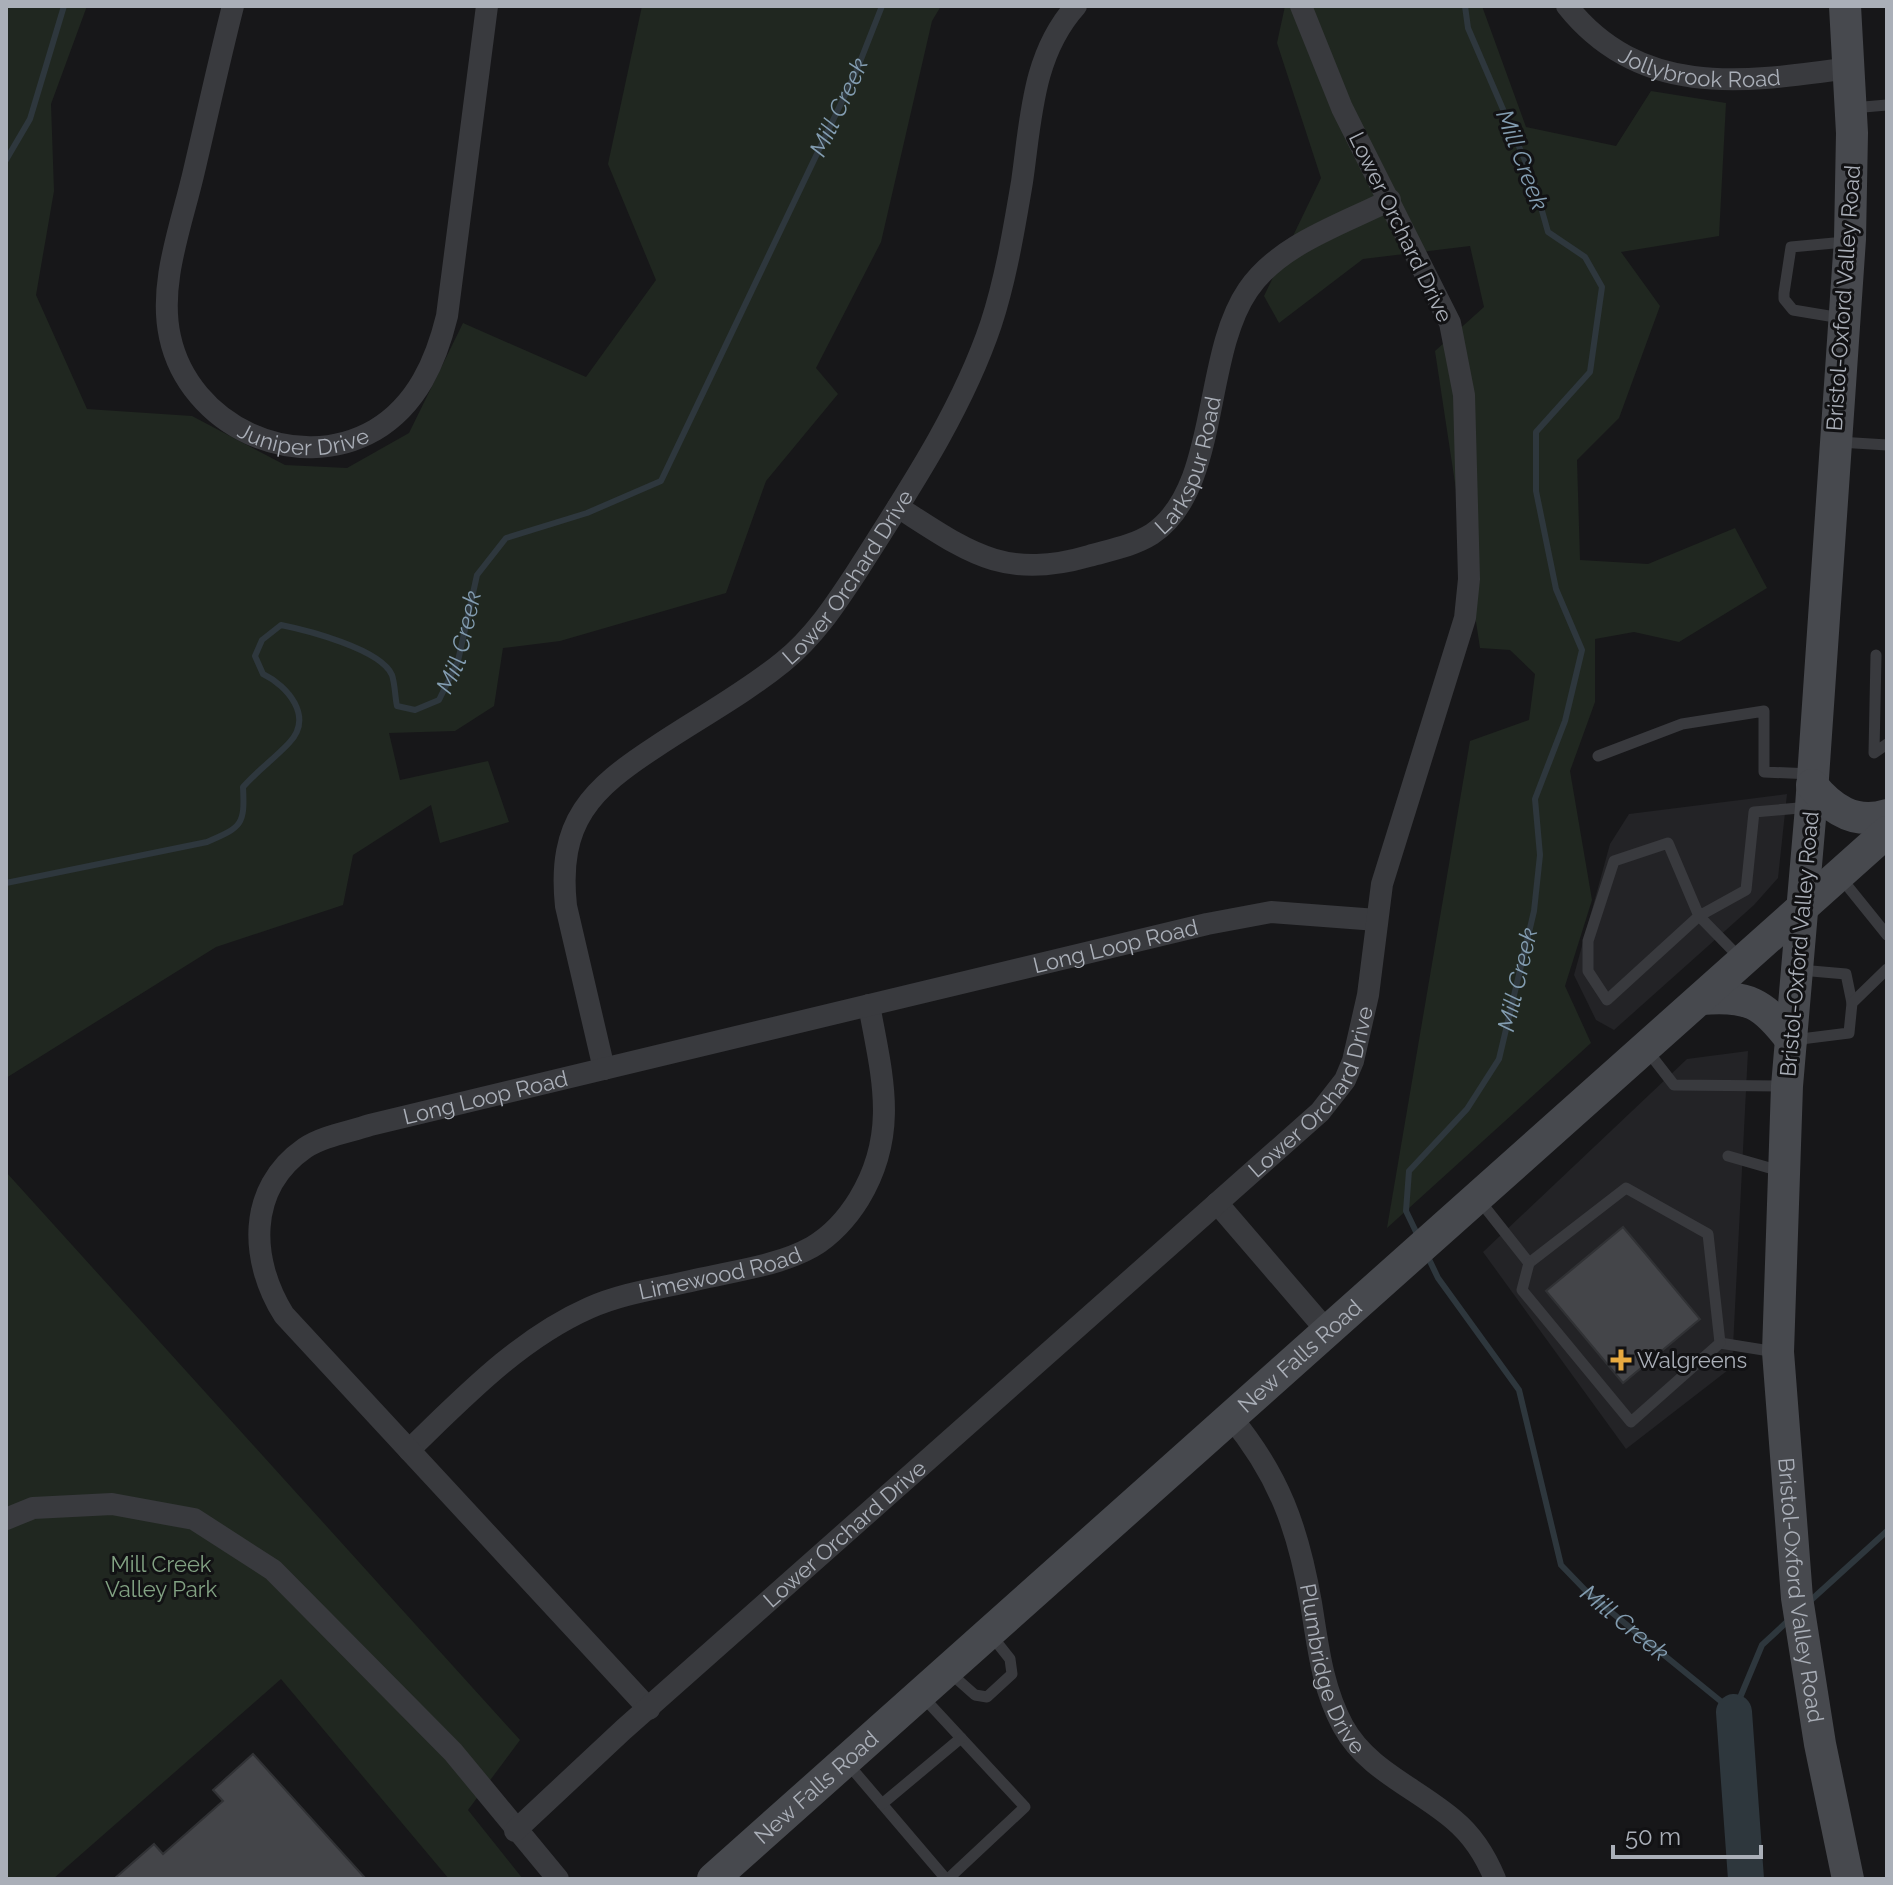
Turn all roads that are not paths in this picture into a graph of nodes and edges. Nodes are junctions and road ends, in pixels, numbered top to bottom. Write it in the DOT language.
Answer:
graph roads {
  1 [pos="233,6"];
  2 [pos="487,6"];
  3 [pos="1076,6"];
  4 [pos="1301,6"];
  5 [pos="1567,6"];
  6 [pos="1845,6"];
  7 [pos="1850,68"];
  8 [pos="1887,105"];
  9 [pos="1851,109"];
  10 [pos="1390,200"];
  11 [pos="1850,242"];
  12 [pos="1842,318"];
  13 [pos="1834,442"];
  14 [pos="1887,445"];
  15 [pos="898,507"];
  16 [pos="1876,655"];
  17 [pos="1887,744"];
  18 [pos="1598,756"];
  19 [pos="1812,789"];
  20 [pos="1886,832"];
  21 [pos="1838,875"];
  22 [pos="1802,911"];
  23 [pos="1699,916"];
  24 [pos="1884,917"];
  25 [pos="1377,920"];
  26 [pos="1887,935"];
  27 [pos="1744,961"];
  28 [pos="1887,969"];
  29 [pos="1795,970"];
  30 [pos="1701,999"];
  31 [pos="1852,1003"];
  32 [pos="869,1005"];
  33 [pos="1791,1040"];
  34 [pos="1646,1048"];
  35 [pos="604,1069"];
  36 [pos="1787,1086"];
  37 [pos="1728,1156"];
  38 [pos="1785,1173"];
  39 [pos="1477,1197"];
  40 [pos="1217,1203"];
  41 [pos="1529,1263"];
  42 [pos="1327,1331"];
  43 [pos="1720,1343"];
  44 [pos="1778,1352"];
  45 [pos="1230,1416"];
  46 [pos="409,1450"];
  47 [pos="6,1519"];
  48 [pos="988,1631"];
  49 [pos="946,1670"];
  50 [pos="919,1693"];
  51 [pos="649,1709"];
  52 [pos="961,1738"];
  53 [pos="845,1760"];
  54 [pos="882,1804"];
  55 [pos="515,1831"];
  56 [pos="558,1879"];
  57 [pos="713,1879"];
  58 [pos="947,1879"];
  59 [pos="1495,1879"];
  60 [pos="1848,1879"];
  1 -- 2 [label="street, Juniper Drive"];
  3 -- 15 [label="street, Lower Orchard Drive"];
  4 -- 10 [label="street, Lower Orchard Drive"];
  5 -- 7 [label="street, Jollybrook Road"];
  6 -- 7 [label="main road, Bristol-Oxford Valley Road"];
  7 -- 9 [label="main road, Bristol-Oxford Valley Road"];
  8 -- 9 [label="lane"];
  9 -- 11 [label="main road, Bristol-Oxford Valley Road"];
  10 -- 15 [label="street, Larkspur Road"];
  10 -- 25 [label="street, Lower Orchard Drive"];
  11 -- 12 [label="main road, Bristol-Oxford Valley Road"];
  11 -- 12 [label="lane"];
  12 -- 13 [label="main road, Bristol-Oxford Valley Road"];
  13 -- 14 [label="lane"];
  13 -- 19 [label="main road, Bristol-Oxford Valley Road"];
  15 -- 35 [label="street, Lower Orchard Drive"];
  16 -- 17 [label="lane"];
  18 -- 19 [label="lane"];
  19 -- 20 [label="main road"];
  19 -- 22 [label="main road, Bristol-Oxford Valley Road"];
  19 -- 23 [label="lane"];
  20 -- 21 [label="main road, New Falls Road"];
  21 -- 22 [label="main road, New Falls Road"];
  21 -- 26 [label="lane"];
  22 -- 27 [label="main road, New Falls Road"];
  22 -- 29 [label="main road, Bristol-Oxford Valley Road"];
  23 -- 23 [label="lane"];
  23 -- 27 [label="lane"];
  24 -- 26 [label="lane"];
  25 -- 32 [label="street, Long Loop Road"];
  25 -- 40 [label="street, Lower Orchard Drive"];
  27 -- 30 [label="main road, New Falls Road"];
  28 -- 31 [label="lane"];
  29 -- 31 [label="lane"];
  29 -- 33 [label="main road, Bristol-Oxford Valley Road"];
  30 -- 33 [label="main road"];
  30 -- 34 [label="main road, New Falls Road"];
  31 -- 33 [label="lane"];
  32 -- 35 [label="street, Long Loop Road"];
  32 -- 46 [label="street, Limewood Road"];
  33 -- 36 [label="main road, Bristol-Oxford Valley Road"];
  34 -- 36 [label="lane"];
  34 -- 39 [label="main road, New Falls Road"];
  35 -- 46 [label="street, Long Loop Road"];
  36 -- 38 [label="main road, Bristol-Oxford Valley Road"];
  37 -- 38 [label="lane"];
  38 -- 44 [label="main road, Bristol-Oxford Valley Road"];
  39 -- 41 [label="lane"];
  39 -- 42 [label="main road, New Falls Road"];
  40 -- 42 [label="street"];
  40 -- 51 [label="street, Lower Orchard Drive"];
  41 -- 43 [label="lane"];
  41 -- 43 [label="lane"];
  42 -- 45 [label="main road, New Falls Road"];
  43 -- 44 [label="lane"];
  44 -- 60 [label="main road, Bristol-Oxford Valley Road"];
  45 -- 48 [label="main road, New Falls Road"];
  45 -- 59 [label="street, Plumbridge Drive"];
  46 -- 51 [label="street, Long Loop Road"];
  47 -- 55 [label="street"];
  48 -- 49 [label="main road, New Falls Road"];
  48 -- 49 [label="lane"];
  49 -- 50 [label="main road, New Falls Road"];
  50 -- 52 [label="lane"];
  50 -- 53 [label="main road, New Falls Road"];
  51 -- 55 [label="street, Lower Orchard Drive"];
  52 -- 54 [label="lane"];
  52 -- 58 [label="lane"];
  53 -- 54 [label="lane"];
  53 -- 57 [label="main road, New Falls Road"];
  54 -- 58 [label="lane"];
  55 -- 56 [label="street"];
}
